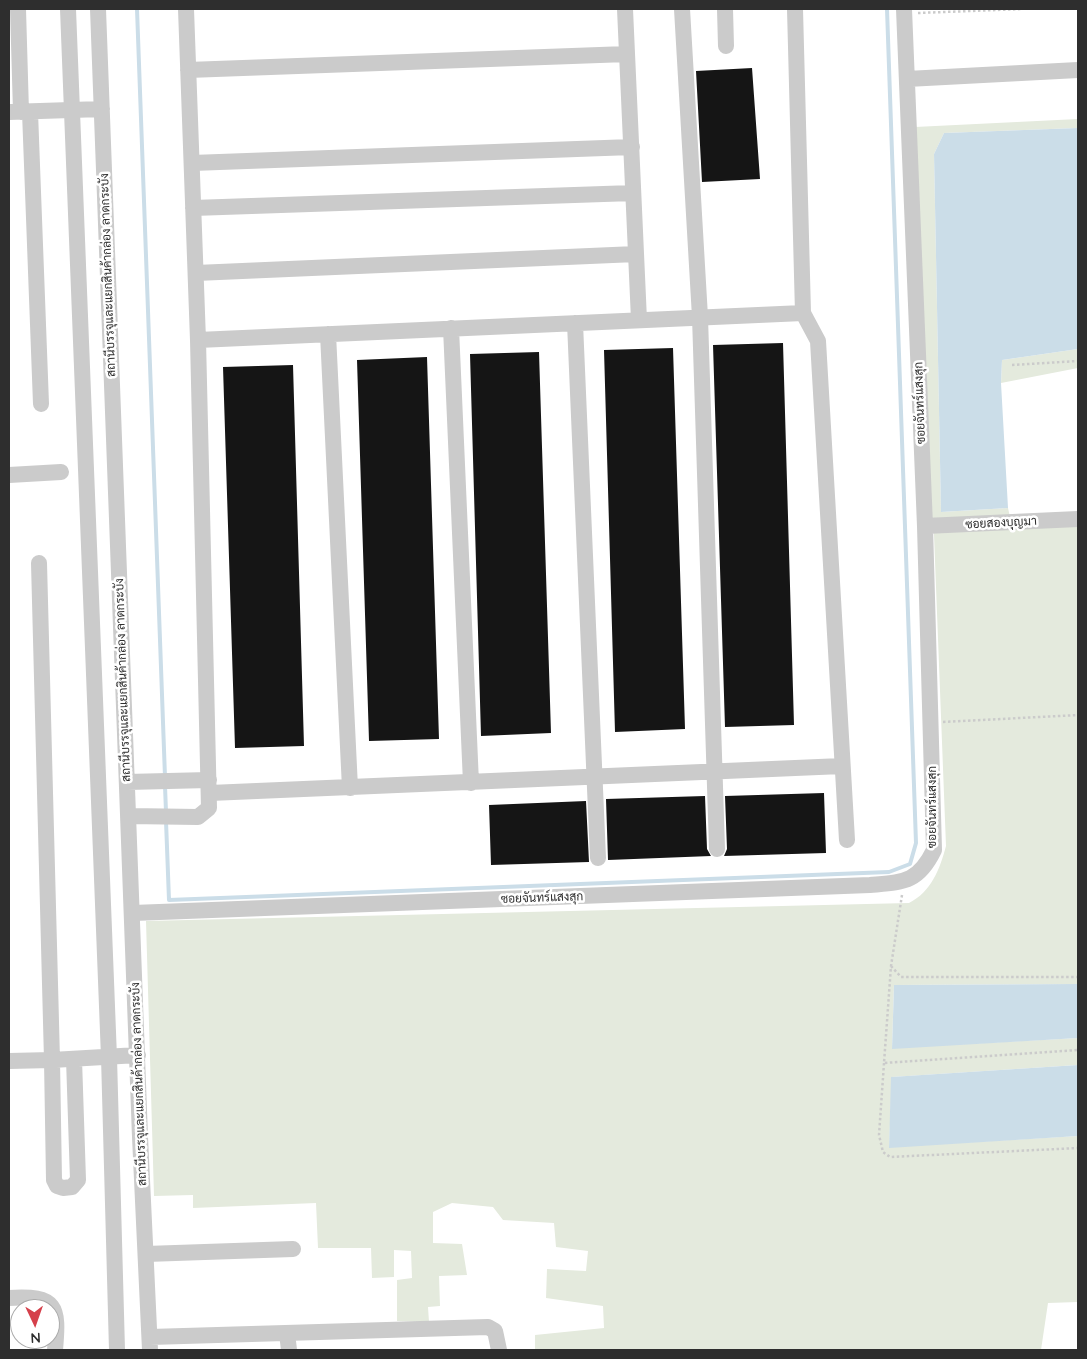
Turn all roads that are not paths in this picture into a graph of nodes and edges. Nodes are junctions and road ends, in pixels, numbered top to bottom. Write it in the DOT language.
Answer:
graph roads {
  1 [pos="18,9"];
  2 [pos="68,9"];
  3 [pos="98,9"];
  4 [pos="186,9"];
  5 [pos="625,9"];
  6 [pos="682,9"];
  7 [pos="725,9"];
  8 [pos="795,9"];
  9 [pos="904,11"];
  10 [pos="726,46"];
  11 [pos="627,54"];
  12 [pos="188,70"];
  13 [pos="1078,70"];
  14 [pos="907,79"];
  15 [pos="102,109"];
  16 [pos="73,110"];
  17 [pos="20,112"];
  18 [pos="632,147"];
  19 [pos="192,163"];
  20 [pos="634,193"];
  21 [pos="193,208"];
  22 [pos="636,254"];
  23 [pos="196,273"];
  24 [pos="803,313"];
  25 [pos="700,317"];
  26 [pos="639,320"];
  27 [pos="576,323"];
  28 [pos="451,328"];
  29 [pos="328,334"];
  30 [pos="198,340"];
  31 [pos="41,404"];
  32 [pos="62,472"];
  33 [pos="9,475"];
  34 [pos="1078,519"];
  35 [pos="925,526"];
  36 [pos="39,563"];
  37 [pos="842,766"];
  38 [pos="714,774"];
  39 [pos="594,778"];
  40 [pos="127,782"];
  41 [pos="471,783"];
  42 [pos="210,787"];
  43 [pos="350,788"];
  44 [pos="129,816"];
  45 [pos="847,840"];
  46 [pos="717,849"];
  47 [pos="598,858"];
  48 [pos="133,913"];
  49 [pos="138,1055"];
  50 [pos="108,1057"];
  51 [pos="74,1059"];
  52 [pos="52,1060"];
  53 [pos="9,1061"];
  54 [pos="293,1249"];
  55 [pos="146,1254"];
  56 [pos="9,1298"];
  57 [pos="287,1333"];
  58 [pos="150,1344"];
  59 [pos="55,1350"];
  60 [pos="117,1350"];
  61 [pos="289,1350"];
  62 [pos="500,1350"];
  1 -- 17 [label="street"];
  2 -- 16 [label="street"];
  3 -- 15 [label="street, สถานีบรรจุและแยกสินค้ากล่อง ลาดกระบัง"];
  4 -- 12 [label="street"];
  5 -- 11 [label="street"];
  6 -- 25 [label="street"];
  7 -- 10 [label="street"];
  8 -- 24 [label="street"];
  9 -- 14 [label="street, ซอยจันทร์แสงสุก"];
  11 -- 12 [label="street"];
  11 -- 18 [label="street"];
  12 -- 19 [label="street"];
  13 -- 14 [label="street"];
  14 -- 35 [label="street, ซอยจันทร์แสงสุก"];
  15 -- 16 [label="street"];
  15 -- 40 [label="street, สถานีบรรจุและแยกสินค้ากล่อง ลาดกระบัง"];
  16 -- 17 [label="street"];
  16 -- 50 [label="street"];
  17 -- 31 [label="street"];
  18 -- 19 [label="street"];
  18 -- 20 [label="street"];
  19 -- 21 [label="street"];
  20 -- 21 [label="street"];
  20 -- 22 [label="street"];
  21 -- 23 [label="street"];
  22 -- 23 [label="street"];
  22 -- 26 [label="street"];
  23 -- 30 [label="street"];
  24 -- 25 [label="street"];
  24 -- 37 [label="street"];
  25 -- 26 [label="street"];
  25 -- 38 [label="street"];
  26 -- 27 [label="street"];
  27 -- 28 [label="street"];
  27 -- 39 [label="street"];
  28 -- 29 [label="street"];
  28 -- 41 [label="street"];
  29 -- 30 [label="street"];
  29 -- 43 [label="street"];
  30 -- 42 [label="street"];
  32 -- 33 [label="street"];
  34 -- 35 [label="street, ซอยสองบุญมา"];
  35 -- 48 [label="street, ซอยจันทร์แสงสุก"];
  36 -- 52 [label="street"];
  37 -- 38 [label="street"];
  37 -- 45 [label="street"];
  38 -- 39 [label="street"];
  38 -- 46 [label="street"];
  39 -- 41 [label="street"];
  39 -- 47 [label="street"];
  40 -- 42 [label="street"];
  40 -- 44 [label="street, สถานีบรรจุและแยกสินค้ากล่อง ลาดกระบัง"];
  41 -- 43 [label="street"];
  42 -- 43 [label="street"];
  42 -- 44 [label="street"];
  44 -- 48 [label="street, สถานีบรรจุและแยกสินค้ากล่อง ลาดกระบัง"];
  48 -- 49 [label="street, สถานีบรรจุและแยกสินค้ากล่อง ลาดกระบัง"];
  49 -- 50 [label="street"];
  49 -- 55 [label="street, สถานีบรรจุและแยกสินค้ากล่อง ลาดกระบัง"];
  50 -- 51 [label="street"];
  50 -- 60 [label="street"];
  51 -- 52 [label="street"];
  51 -- 52 [label="street"];
  52 -- 53 [label="street"];
  54 -- 55 [label="street"];
  55 -- 58 [label="street, สถานีบรรจุและแยกสินค้ากล่อง ลาดกระบัง"];
  56 -- 59 [label="street"];
  57 -- 58 [label="street"];
  57 -- 61 [label="street"];
  57 -- 62 [label="street"];
}
